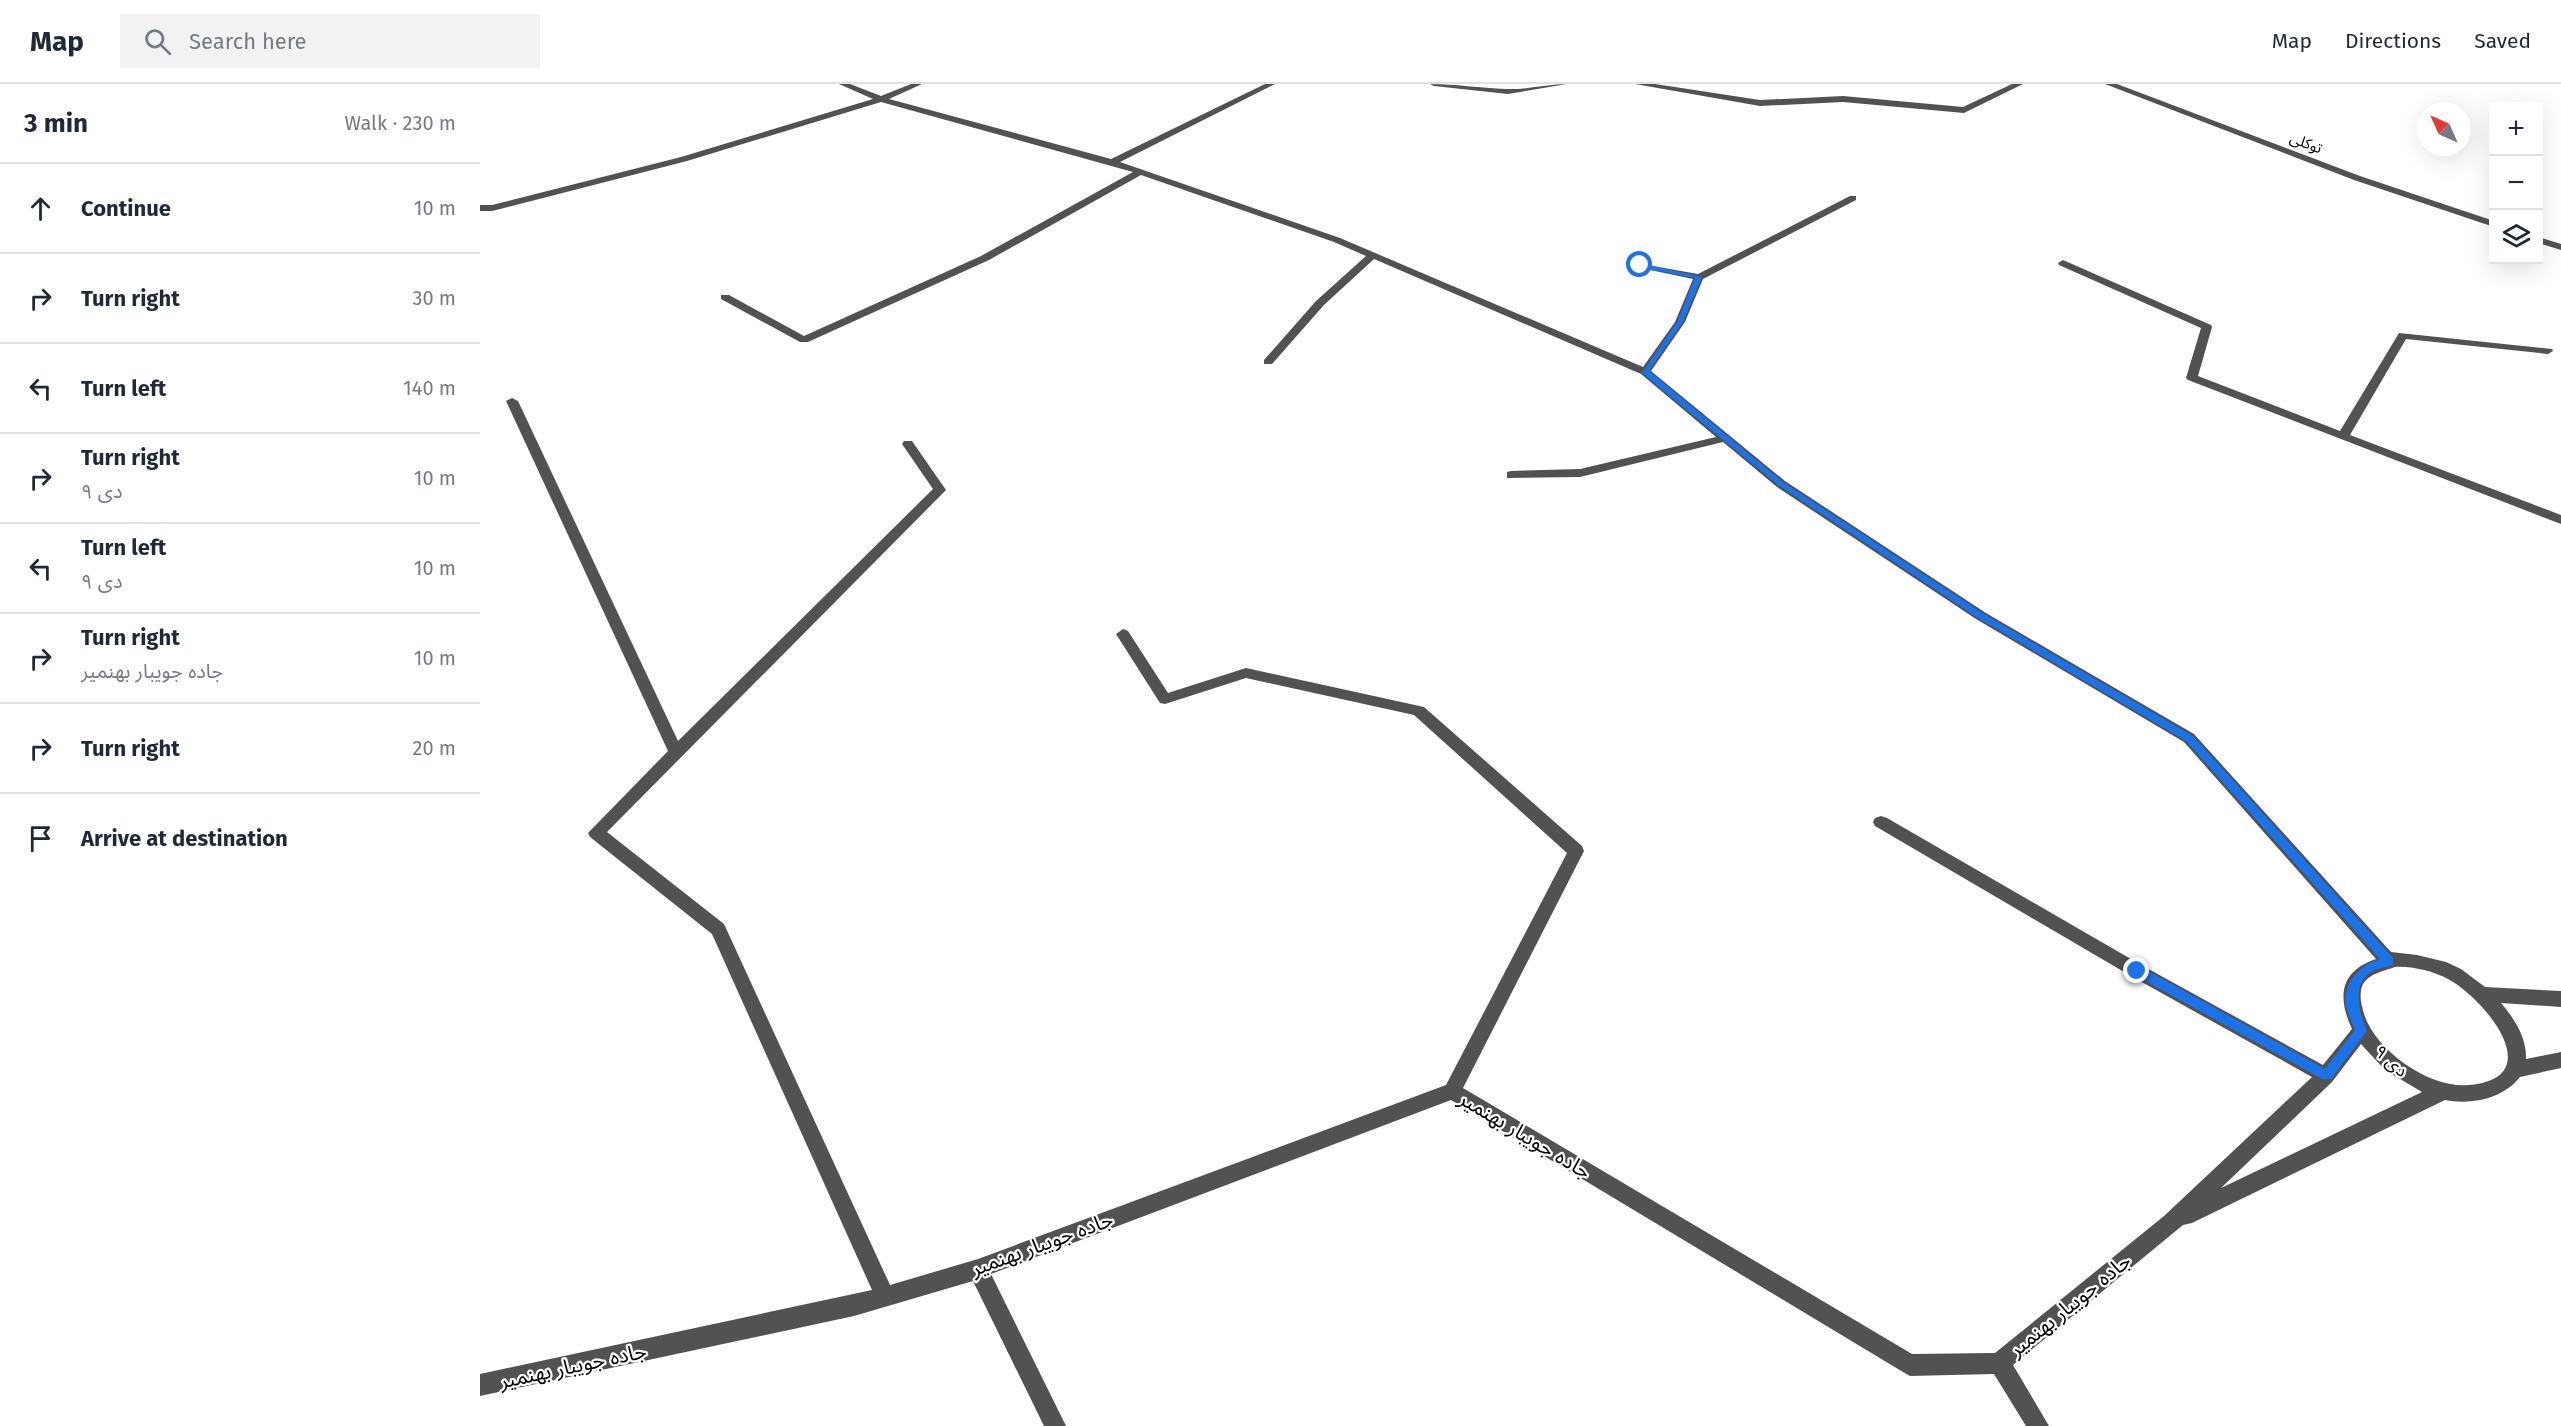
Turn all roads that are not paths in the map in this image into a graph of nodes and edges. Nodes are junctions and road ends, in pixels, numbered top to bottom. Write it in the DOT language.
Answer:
graph roads {
  1 [pos="843,84"];
  2 [pos="918,84"];
  3 [pos="1271,84"];
  4 [pos="1434,84"];
  5 [pos="1563,84"];
  6 [pos="1639,84"];
  7 [pos="2019,84"];
  8 [pos="2109,84"];
  9 [pos="881,99"];
  10 [pos="1112,162"];
  11 [pos="1140,172"];
  12 [pos="1853,198"];
  13 [pos="480,208"];
  14 [pos="2489,223"];
  15 [pos="2543,242"];
  16 [pos="2561,247"];
  17 [pos="1373,255"];
  18 [pos="2063,263"];
  19 [pos="1640,265"];
  20 [pos="1699,277"];
  21 [pos="725,297"];
  22 [pos="2548,351"];
  23 [pos="1268,362"];
  24 [pos="1645,372"];
  25 [pos="512,401"];
  26 [pos="2343,436"];
  27 [pos="1725,438"];
  28 [pos="908,444"];
  29 [pos="1511,475"];
  30 [pos="2561,520"];
  31 [pos="1124,634"];
  32 [pos="676,752"];
  33 [pos="1881,822"];
  34 [pos="2389,962"];
  35 [pos="2483,994"];
  36 [pos="2561,999"];
  37 [pos="2361,1031"];
  38 [pos="2561,1060"];
  39 [pos="2516,1069"];
  40 [pos="2326,1076"];
  41 [pos="1452,1091"];
  42 [pos="2444,1091"];
  43 [pos="2171,1223"];
  44 [pos="978,1269"];
  45 [pos="885,1297"];
  46 [pos="1999,1363"];
  47 [pos="480,1385"];
  48 [pos="1055,1426"];
  49 [pos="2038,1426"];
  1 -- 9 [label="street"];
  2 -- 9 [label="street"];
  3 -- 10 [label="street"];
  4 -- 5 [label="street"];
  6 -- 7 [label="street"];
  8 -- 14 [label="street, توکلی"];
  9 -- 10 [label="street"];
  9 -- 13 [label="street"];
  10 -- 11 [label="street"];
  11 -- 17 [label="street"];
  11 -- 21 [label="street"];
  12 -- 20 [label="street"];
  15 -- 16 [label="street"];
  17 -- 23 [label="street"];
  17 -- 24 [label="street"];
  18 -- 26 [label="street"];
  19 -- 20 [label="street"];
  20 -- 24 [label="street"];
  22 -- 26 [label="street"];
  24 -- 27 [label="street"];
  25 -- 32 [label="street"];
  26 -- 30 [label="street"];
  27 -- 29 [label="street"];
  27 -- 34 [label="street"];
  28 -- 32 [label="street"];
  31 -- 41 [label="street"];
  32 -- 45 [label="street"];
  33 -- 40 [label="street"];
  34 -- 35 [label="street, ۹ دی"];
  34 -- 37 [label="street, ۹ دی"];
  35 -- 36 [label="street"];
  35 -- 39 [label="street, ۹ دی"];
  37 -- 40 [label="street, جاده جویبار بهنمیر"];
  37 -- 42 [label="street, ۹ دی"];
  38 -- 39 [label="street"];
  39 -- 42 [label="street, ۹ دی"];
  40 -- 43 [label="street, جاده جویبار بهنمیر"];
  41 -- 44 [label="street, جاده جویبار بهنمیر"];
  41 -- 46 [label="street, جاده جویبار بهنمیر"];
  42 -- 43 [label="street"];
  43 -- 46 [label="street, جاده جویبار بهنمیر"];
  44 -- 45 [label="street, جاده جویبار بهنمیر"];
  44 -- 48 [label="street"];
  45 -- 47 [label="street, جاده جویبار بهنمیر"];
  46 -- 49 [label="street"];
}
